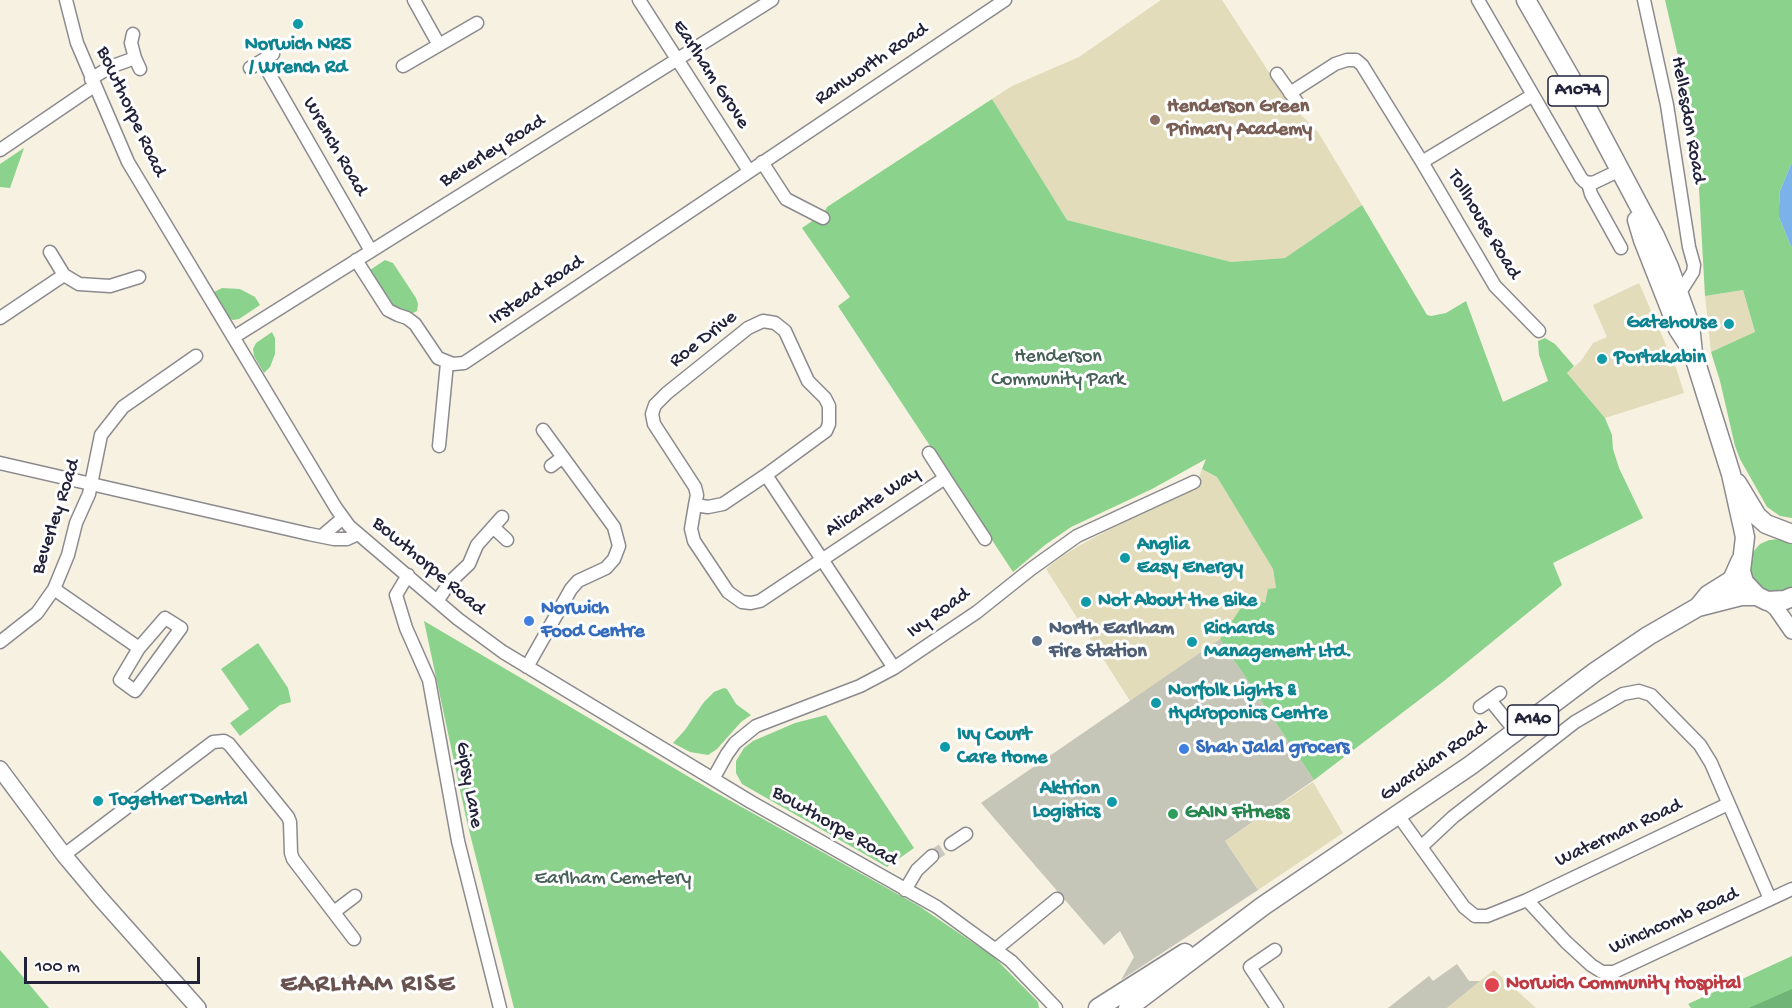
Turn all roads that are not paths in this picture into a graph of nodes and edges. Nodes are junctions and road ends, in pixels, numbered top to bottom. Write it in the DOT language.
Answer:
graph roads {
  1 [pos="66,0"];
  2 [pos="414,0"];
  3 [pos="639,0"];
  4 [pos="772,0"];
  5 [pos="1005,0"];
  6 [pos="1478,0"];
  7 [pos="1526,0"];
  8 [pos="1644,0"];
  9 [pos="477,23"];
  10 [pos="133,34"];
  11 [pos="439,45"];
  12 [pos="273,54"];
  13 [pos="677,60"];
  14 [pos="262,61"];
  15 [pos="402,66"];
  16 [pos="250,68"];
  17 [pos="1277,74"];
  18 [pos="93,82"];
  19 [pos="1290,93"];
  20 [pos="1533,95"];
  21 [pos="1299,105"];
  22 [pos="0,150"];
  23 [pos="762,162"];
  24 [pos="1422,162"];
  25 [pos="749,171"];
  26 [pos="1624,177"];
  27 [pos="1588,183"];
  28 [pos="823,218"];
  29 [pos="1689,247"];
  30 [pos="1621,248"];
  31 [pos="371,251"];
  32 [pos="50,252"];
  33 [pos="356,260"];
  34 [pos="1669,267"];
  35 [pos="64,275"];
  36 [pos="139,277"];
  37 [pos="1678,294"];
  38 [pos="0,318"];
  39 [pos="1539,331"];
  40 [pos="234,338"];
  41 [pos="1693,353"];
  42 [pos="196,356"];
  43 [pos="447,363"];
  44 [pos="543,430"];
  45 [pos="439,446"];
  46 [pos="929,453"];
  47 [pos="563,457"];
  48 [pos="0,463"];
  49 [pos="551,466"];
  50 [pos="1731,474"];
  51 [pos="766,475"];
  52 [pos="945,478"];
  53 [pos="1194,482"];
  54 [pos="92,483"];
  55 [pos="695,505"];
  56 [pos="502,517"];
  57 [pos="343,518"];
  58 [pos="493,527"];
  59 [pos="1787,532"];
  60 [pos="358,534"];
  61 [pos="322,536"];
  62 [pos="985,539"];
  63 [pos="507,540"];
  64 [pos="1743,554"];
  65 [pos="822,560"];
  66 [pos="408,576"];
  67 [pos="54,589"];
  68 [pos="1792,597"];
  69 [pos="1762,599"];
  70 [pos="438,600"];
  71 [pos="1698,607"];
  72 [pos="1792,631"];
  73 [pos="0,642"];
  74 [pos="139,648"];
  75 [pos="527,667"];
  76 [pos="894,668"];
  77 [pos="1480,707"];
  78 [pos="1516,732"];
  79 [pos="0,769"];
  80 [pos="713,779"];
  81 [pos="1728,804"];
  82 [pos="1398,815"];
  83 [pos="966,834"];
  84 [pos="951,844"];
  85 [pos="1421,847"];
  86 [pos="64,855"];
  87 [pos="932,856"];
  88 [pos="1792,889"];
  89 [pos="905,890"];
  90 [pos="355,896"];
  91 [pos="1057,899"];
  92 [pos="1770,899"];
  93 [pos="1527,900"];
  94 [pos="334,912"];
  95 [pos="1254,913"];
  96 [pos="354,939"];
  97 [pos="996,949"];
  98 [pos="1275,950"];
  99 [pos="198,1008"];
  100 [pos="500,1008"];
  101 [pos="1056,1008"];
  102 [pos="1098,1008"];
  103 [pos="1128,1008"];
  104 [pos="1277,1008"];
  1 -- 18 [label="street, Bowthorpe Road"];
  2 -- 11 [label="street"];
  3 -- 13 [label="street, Earlham Grove"];
  4 -- 13 [label="street, Beverley Road"];
  5 -- 23 [label="street, Ranworth Road"];
  6 -- 20 [label="street"];
  7 -- 26 [label="highway, A1074"];
  8 -- 29 [label="street, Hellesdon Road"];
  9 -- 11 [label="street"];
  10 -- 18 [label="street"];
  11 -- 15 [label="street"];
  12 -- 14 [label="street"];
  13 -- 25 [label="street, Earlham Grove"];
  13 -- 31 [label="street, Beverley Road"];
  14 -- 16 [label="street"];
  14 -- 31 [label="street, Wrench Road"];
  17 -- 19 [label="street"];
  18 -- 22 [label="street"];
  18 -- 40 [label="street, Bowthorpe Road"];
  19 -- 21 [label="street"];
  19 -- 24 [label="street, Tollhouse Road"];
  20 -- 24 [label="street, Tollhouse Road"];
  20 -- 27 [label="street"];
  23 -- 25 [label="street, Irstead Road"];
  23 -- 28 [label="street"];
  24 -- 39 [label="street, Tollhouse Road"];
  25 -- 43 [label="street, Irstead Road"];
  26 -- 27 [label="street"];
  26 -- 34 [label="highway, A1074"];
  26 -- 41 [label="highway, A1074"];
  27 -- 30 [label="street"];
  29 -- 34 [label="street"];
  29 -- 37 [label="street, Hellesdon Road"];
  31 -- 33 [label="street, Beverley Road"];
  32 -- 35 [label="street"];
  33 -- 40 [label="street, Beverley Road"];
  33 -- 43 [label="street"];
  34 -- 37 [label="highway, A1074"];
  35 -- 36 [label="street"];
  35 -- 38 [label="street"];
  37 -- 41 [label="highway, A1074"];
  40 -- 57 [label="street, Bowthorpe Road"];
  41 -- 50 [label="highway, A1074"];
  42 -- 54 [label="street, Beverley Road"];
  43 -- 45 [label="street"];
  44 -- 47 [label="street"];
  46 -- 52 [label="street, Alicante Way"];
  47 -- 49 [label="street"];
  47 -- 75 [label="street"];
  48 -- 54 [label="street"];
  50 -- 59 [label="highway, A1074"];
  50 -- 64 [label="highway, A1074"];
  51 -- 55 [label="street, Roe Drive"];
  51 -- 55 [label="street, Roe Drive"];
  51 -- 65 [label="street"];
  52 -- 62 [label="street, Alicante Way"];
  52 -- 65 [label="street, Alicante Way"];
  53 -- 76 [label="street, Ivy Road"];
  54 -- 61 [label="street"];
  54 -- 67 [label="street, Beverley Road"];
  55 -- 65 [label="street, Alicante Way"];
  56 -- 58 [label="street"];
  57 -- 60 [label="street, Bowthorpe Road"];
  57 -- 61 [label="street"];
  58 -- 63 [label="street"];
  58 -- 70 [label="street"];
  59 -- 64 [label="highway, A140"];
  60 -- 61 [label="street"];
  60 -- 66 [label="street, Bowthorpe Road"];
  64 -- 69 [label="highway, A1074"];
  64 -- 71 [label="highway, Guardian Road / A140"];
  65 -- 76 [label="street"];
  66 -- 70 [label="street, Bowthorpe Road"];
  66 -- 100 [label="street, Gipsy Lane"];
  67 -- 73 [label="street, Beverley Road"];
  67 -- 74 [label="street"];
  68 -- 69 [label="highway, A140"];
  69 -- 71 [label="highway, Guardian Road / A140"];
  69 -- 72 [label="main road, A1074"];
  70 -- 75 [label="street, Bowthorpe Road"];
  71 -- 78 [label="highway, Guardian Road / A140"];
  74 -- 74 [label="street"];
  75 -- 80 [label="street, Bowthorpe Road"];
  76 -- 80 [label="street, Ivy Road"];
  77 -- 78 [label="street"];
  78 -- 82 [label="highway, Guardian Road / A140"];
  79 -- 86 [label="main road"];
  80 -- 89 [label="street, Bowthorpe Road"];
  81 -- 85 [label="street"];
  81 -- 92 [label="street"];
  81 -- 93 [label="street, Waterman Road"];
  82 -- 85 [label="street"];
  82 -- 95 [label="highway, Guardian Road / A140"];
  83 -- 84 [label="street"];
  85 -- 93 [label="street"];
  86 -- 94 [label="street"];
  86 -- 99 [label="main road"];
  87 -- 89 [label="street"];
  88 -- 92 [label="street, Winchcomb Road"];
  89 -- 97 [label="street, Bowthorpe Road"];
  90 -- 94 [label="street"];
  91 -- 97 [label="street"];
  92 -- 93 [label="street, Winchcomb Road"];
  94 -- 96 [label="street"];
  95 -- 102 [label="highway, Guardian Road / A140"];
  95 -- 103 [label="highway, Guardian Road / A140"];
  97 -- 101 [label="street, Bowthorpe Road"];
  98 -- 104 [label="street"];
}
